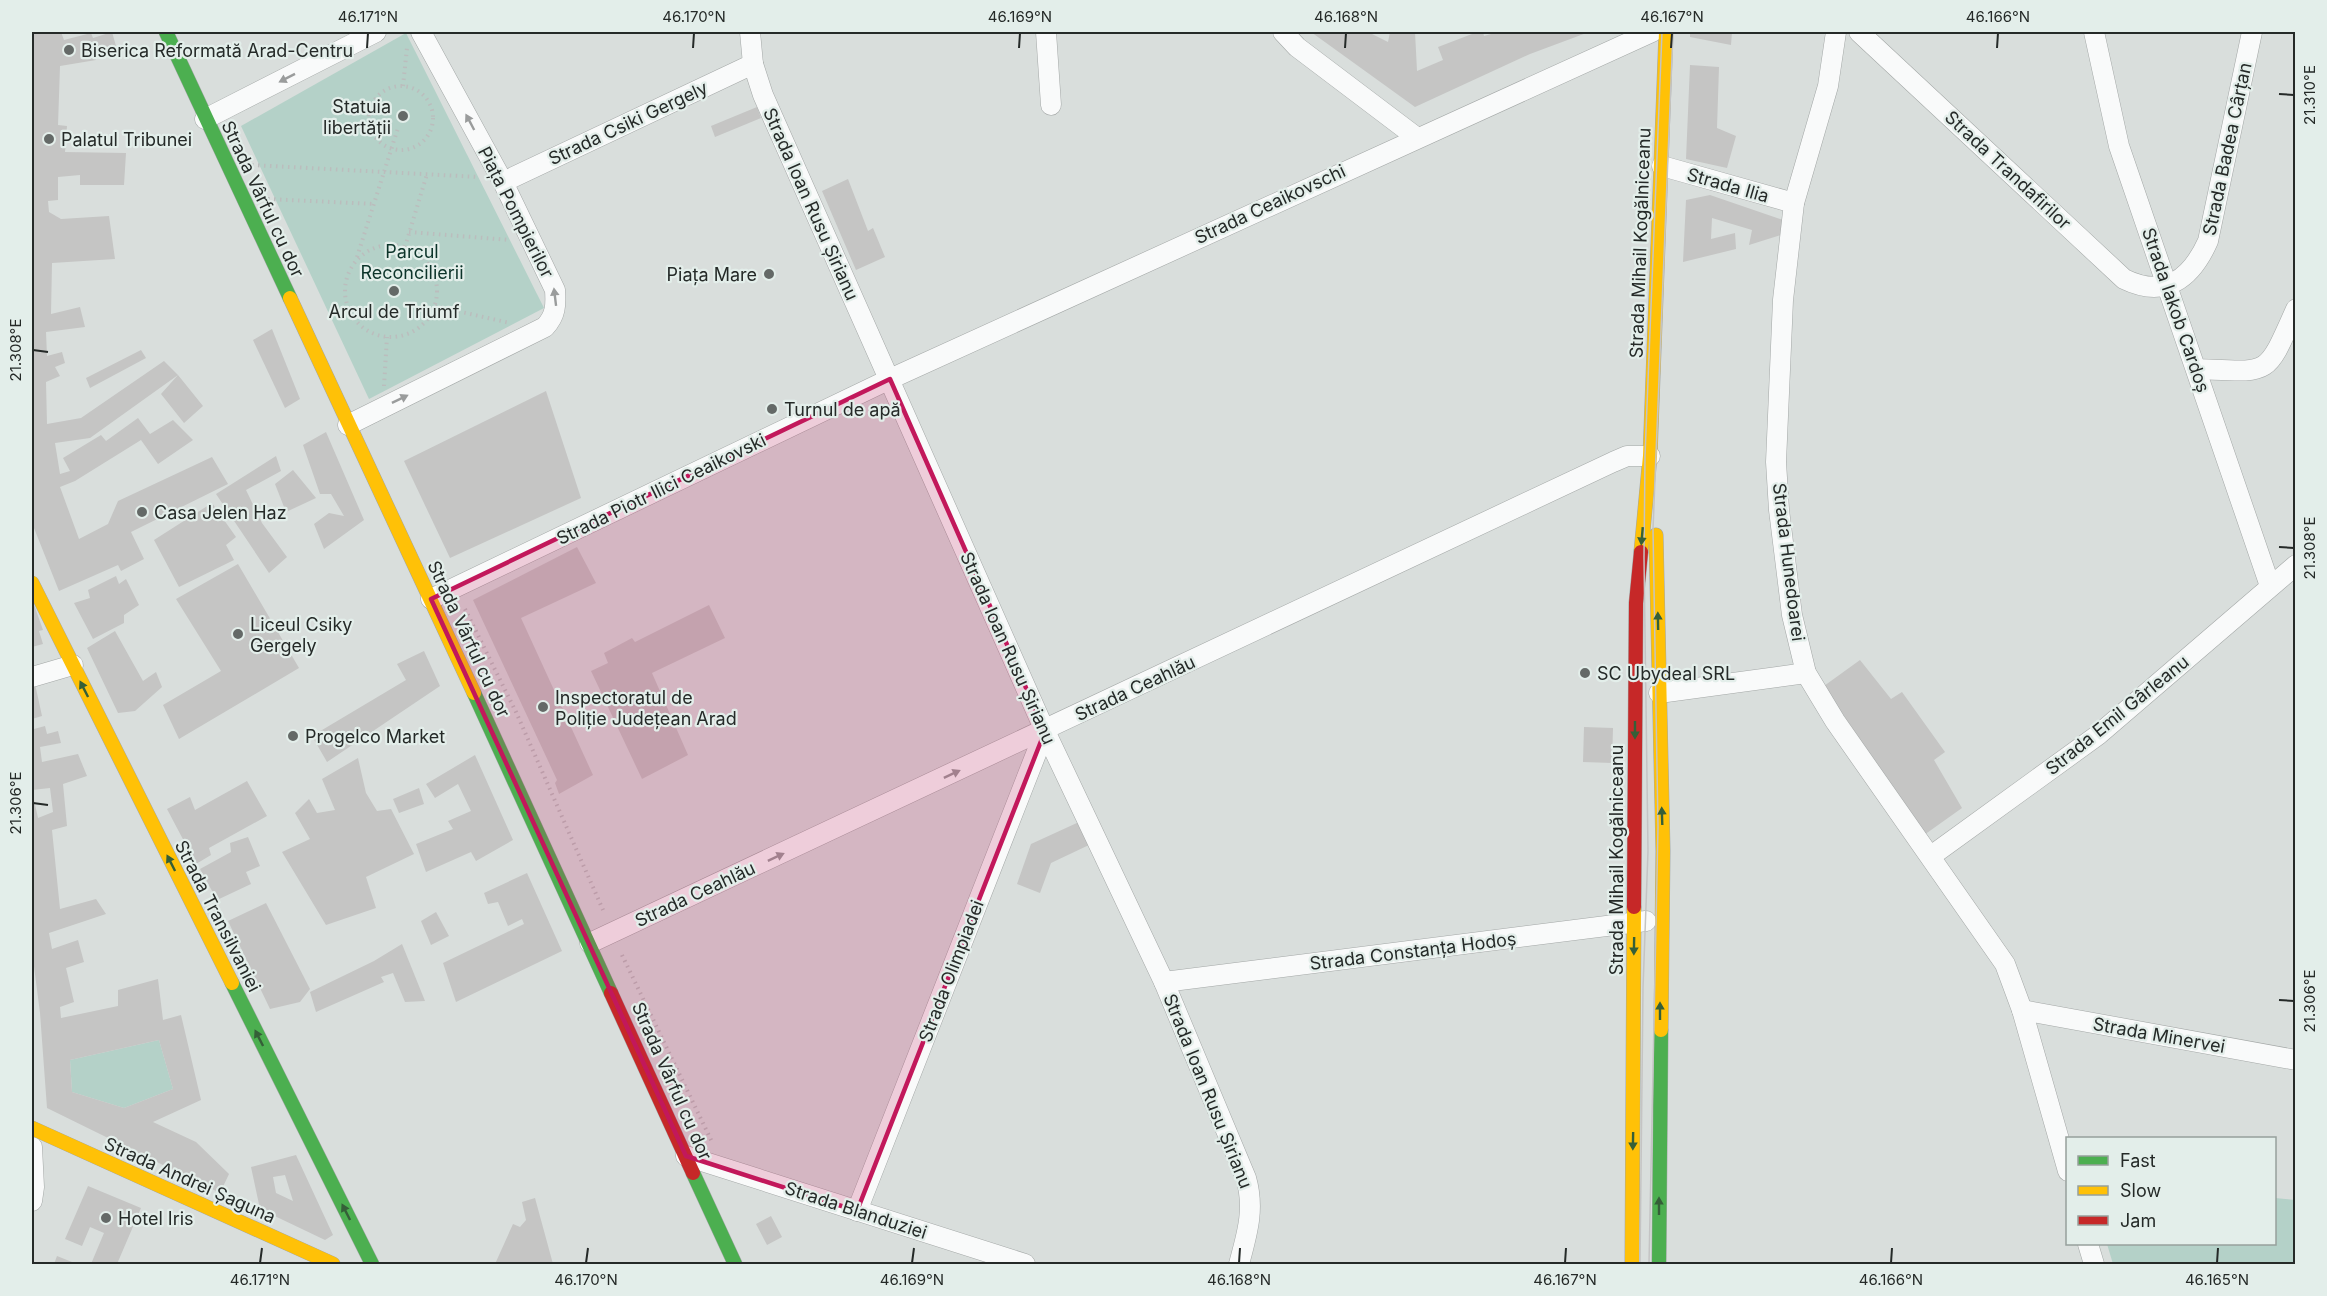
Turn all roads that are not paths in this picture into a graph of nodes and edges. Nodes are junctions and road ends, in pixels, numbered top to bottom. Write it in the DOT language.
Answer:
graph roads {
  1 [pos="166,32"];
  2 [pos="376,32"];
  3 [pos="750,32"];
  4 [pos="1046,32"];
  5 [pos="1283,32"];
  6 [pos="1652,32"];
  7 [pos="1666,32"];
  8 [pos="1836,32"];
  9 [pos="1859,32"];
  10 [pos="2094,32"];
  11 [pos="2252,32"];
  12 [pos="415,37"];
  13 [pos="753,64"];
  14 [pos="1051,105"];
  15 [pos="206,119"];
  16 [pos="1416,137"];
  17 [pos="1662,166"];
  18 [pos="502,180"];
  19 [pos="1794,203"];
  20 [pos="2167,285"];
  21 [pos="2295,309"];
  22 [pos="2198,369"];
  23 [pos="890,379"];
  24 [pos="348,425"];
  25 [pos="1650,456"];
  26 [pos="2295,565"];
  27 [pos="32,584"];
  28 [pos="2270,586"];
  29 [pos="432,599"];
  30 [pos="73,665"];
  31 [pos="1806,673"];
  32 [pos="32,677"];
  33 [pos="1659,693"];
  34 [pos="1045,731"];
  35 [pos="1931,856"];
  36 [pos="1662,919"];
  37 [pos="1634,923"];
  38 [pos="590,944"];
  39 [pos="1164,982"];
  40 [pos="2022,1010"];
  41 [pos="2295,1060"];
  42 [pos="32,1128"];
  43 [pos="32,1147"];
  44 [pos="686,1156"];
  45 [pos="2066,1167"];
  46 [pos="32,1201"];
  47 [pos="857,1211"];
  48 [pos="2088,1245"];
  49 [pos="333,1264"];
  50 [pos="372,1264"];
  51 [pos="735,1264"];
  52 [pos="1025,1264"];
  53 [pos="1239,1264"];
  54 [pos="1632,1264"];
  55 [pos="1659,1264"];
  56 [pos="2094,1264"];
  1 -- 15 [label="main road, Strada Vârful cu dor"];
  2 -- 15 [label="street, one-way"];
  3 -- 13 [label="street, Strada Ioan Rusu Șirianu"];
  4 -- 14 [label="street"];
  5 -- 16 [label="street"];
  6 -- 16 [label="street, Strada Ceaikovschi"];
  7 -- 17 [label="main road, Strada Mihail Kogălniceanu"];
  8 -- 19 [label="street, Strada Hunedoarei"];
  9 -- 20 [label="street, Strada Trandafirilor"];
  10 -- 20 [label="street, Strada Iakob Cardoș"];
  11 -- 20 [label="street, Strada Badea Cârțan"];
  18 -- 12 [label="street, Piața Pompierilor, one-way"];
  13 -- 18 [label="street, Strada Csiki Gergely"];
  13 -- 23 [label="street, Strada Ioan Rusu Șirianu"];
  15 -- 24 [label="main road, Strada Vârful cu dor"];
  16 -- 23 [label="street, Strada Ceaikovschi"];
  17 -- 19 [label="street, Strada Ilia"];
  17 -- 25 [label="main road, Strada Mihail Kogălniceanu"];
  24 -- 18 [label="street, Piața Pompierilor, one-way"];
  19 -- 31 [label="street, Strada Hunedoarei"];
  20 -- 22 [label="street, Strada Iakob Cardoș"];
  21 -- 22 [label="street"];
  22 -- 28 [label="street, Strada Iakob Cardoș"];
  23 -- 29 [label="street, Strada Piotr Ilici Ceaikovski"];
  23 -- 34 [label="street, Strada Ioan Rusu Șirianu"];
  24 -- 29 [label="main road, Strada Vârful cu dor"];
  33 -- 25 [label="main road, Strada Mihail Kogălniceanu, one-way"];
  25 -- 34 [label="street, Strada Ceahlău"];
  25 -- 37 [label="main road, Strada Mihail Kogălniceanu, one-way"];
  26 -- 28 [label="street, Strada Emil Gârleanu"];
  27 -- 30 [label="main road, Strada Transilvaniei"];
  28 -- 35 [label="street, Strada Emil Gârleanu"];
  29 -- 38 [label="main road, Strada Vârful cu dor"];
  30 -- 32 [label="street"];
  50 -- 30 [label="main road, Strada Transilvaniei, one-way"];
  31 -- 33 [label="street"];
  31 -- 35 [label="street, Strada Hunedoarei"];
  36 -- 33 [label="main road, Strada Mihail Kogălniceanu, one-way"];
  38 -- 34 [label="street, Strada Ceahlău, one-way"];
  34 -- 39 [label="street, Strada Ioan Rusu Șirianu"];
  34 -- 47 [label="street, Strada Olimpiadei"];
  35 -- 40 [label="street, Strada Hunedoarei"];
  36 -- 37 [label="street, Strada Constanța Hodoș"];
  55 -- 36 [label="main road, Strada Mihail Kogălniceanu, one-way"];
  37 -- 39 [label="street, Strada Constanța Hodoș"];
  37 -- 54 [label="main road, Strada Mihail Kogălniceanu, one-way"];
  38 -- 44 [label="main road, Strada Vârful cu dor"];
  39 -- 53 [label="street, Strada Ioan Rusu Șirianu"];
  40 -- 41 [label="street, Strada Minervei"];
  40 -- 45 [label="street, Strada Hunedoarei"];
  42 -- 49 [label="main road, Strada Andrei Șaguna"];
  43 -- 46 [label="street"];
  44 -- 47 [label="street, Strada Blanduziei"];
  44 -- 51 [label="main road, Strada Vârful cu dor"];
  47 -- 52 [label="street, Strada Blanduziei"];
  48 -- 56 [label="street"];
}
